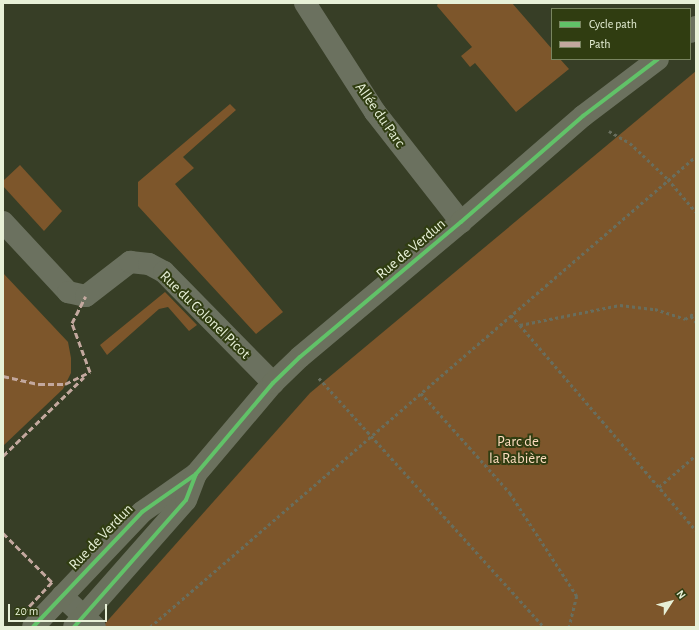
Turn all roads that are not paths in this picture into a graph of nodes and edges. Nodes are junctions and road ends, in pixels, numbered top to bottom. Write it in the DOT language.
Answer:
graph roads {
  1 [pos="305,3"];
  2 [pos="657,60"];
  3 [pos="3,222"];
  4 [pos="461,222"];
  5 [pos="273,382"];
  6 [pos="196,474"];
  7 [pos="62,596"];
  8 [pos="84,624"];
  9 [pos="33,627"];
  1 -- 4 [label="street, Allée du Parc"];
  2 -- 4 [label="main road, Rue de Verdun"];
  3 -- 5 [label="street, Rue du Colonel Picot"];
  4 -- 5 [label="main road, Rue de Verdun"];
  5 -- 6 [label="main road, Rue de Verdun"];
  6 -- 7 [label="main road, Rue de Verdun"];
  6 -- 8 [label="main road, Rue de Verdun"];
  7 -- 8 [label="street"];
  7 -- 9 [label="main road, Rue de Verdun"];
}
